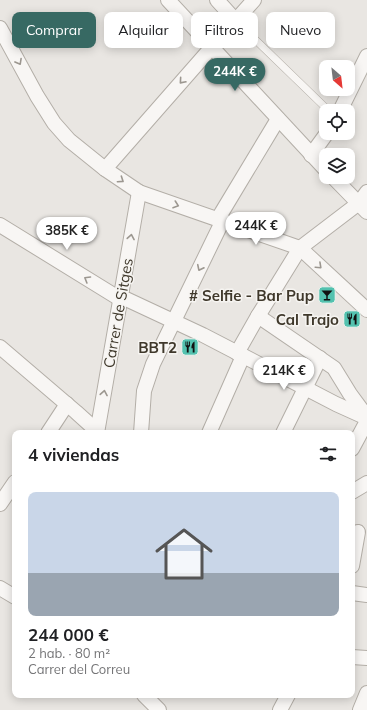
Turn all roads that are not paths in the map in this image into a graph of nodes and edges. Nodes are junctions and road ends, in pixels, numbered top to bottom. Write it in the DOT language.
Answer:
graph roads {
  1 [pos="168,0"];
  2 [pos="217,0"];
  3 [pos="254,0"];
  4 [pos="228,12"];
  5 [pos="244,12"];
  6 [pos="191,25"];
  7 [pos="0,28"];
  8 [pos="258,42"];
  9 [pos="211,48"];
  10 [pos="213,48"];
  11 [pos="367,56"];
  12 [pos="322,104"];
  13 [pos="343,104"];
  14 [pos="278,119"];
  15 [pos="320,140"];
  16 [pos="309,152"];
  17 [pos="319,163"];
  18 [pos="105,169"];
  19 [pos="341,184"];
  20 [pos="139,192"];
  21 [pos="362,201"];
  22 [pos="221,220"];
  23 [pos="0,225"];
  24 [pos="300,248"];
  25 [pos="120,299"];
  26 [pos="367,310"];
  27 [pos="258,316"];
  28 [pos="174,322"];
  29 [pos="0,348"];
  30 [pos="240,354"];
  31 [pos="320,358"];
  32 [pos="305,387"];
  33 [pos="68,404"];
  34 [pos="367,419"];
  35 [pos="50,430"];
  36 [pos="95,430"];
  37 [pos="97,430"];
  38 [pos="141,430"];
  39 [pos="210,430"];
  40 [pos="284,430"];
  41 [pos="355,443"];
  42 [pos="367,483"];
  43 [pos="12,486"];
  44 [pos="355,490"];
  45 [pos="0,504"];
  46 [pos="359,531"];
  47 [pos="355,551"];
  48 [pos="0,588"];
  49 [pos="355,593"];
  50 [pos="12,595"];
  51 [pos="367,595"];
  52 [pos="355,657"];
  53 [pos="367,658"];
  54 [pos="367,693"];
  55 [pos="147,698"];
  56 [pos="286,698"];
  57 [pos="159,710"];
  58 [pos="280,710"];
  59 [pos="360,710"];
  1 -- 6 [label="street"];
  2 -- 4 [label="street"];
  3 -- 5 [label="street"];
  7 -- 18 [label="street, one-way"];
  8 -- 12 [label="lane"];
  9 -- 18 [label="street, one-way"];
  10 -- 14 [label="street"];
  11 -- 13 [label="street"];
  14 -- 16 [label="street"];
  14 -- 22 [label="street"];
  15 -- 16 [label="street"];
  16 -- 17 [label="street"];
  18 -- 20 [label="street, one-way"];
  19 -- 21 [label="street"];
  20 -- 22 [label="street, one-way"];
  25 -- 20 [label="street, Carrer de Sitges, one-way"];
  21 -- 24 [label="street"];
  22 -- 24 [label="street"];
  22 -- 28 [label="street, one-way"];
  25 -- 23 [label="street, one-way"];
  24 -- 26 [label="street, one-way"];
  24 -- 27 [label="street"];
  25 -- 28 [label="street"];
  37 -- 25 [label="street, Carrer de Sitges, one-way"];
  27 -- 30 [label="street"];
  27 -- 31 [label="street"];
  28 -- 30 [label="street"];
  28 -- 38 [label="street"];
  29 -- 33 [label="street"];
  30 -- 32 [label="street"];
  30 -- 39 [label="street"];
  31 -- 32 [label="street"];
  31 -- 34 [label="street"];
  32 -- 34 [label="street"];
  32 -- 40 [label="street"];
  33 -- 35 [label="street"];
  33 -- 36 [label="street"];
  34 -- 41 [label="street"];
  42 -- 44 [label="street"];
  43 -- 45 [label="street"];
  46 -- 47 [label="street"];
  48 -- 50 [label="street"];
  49 -- 51 [label="street"];
  52 -- 53 [label="street"];
  54 -- 59 [label="street"];
  55 -- 57 [label="street"];
  56 -- 58 [label="street"];
}
